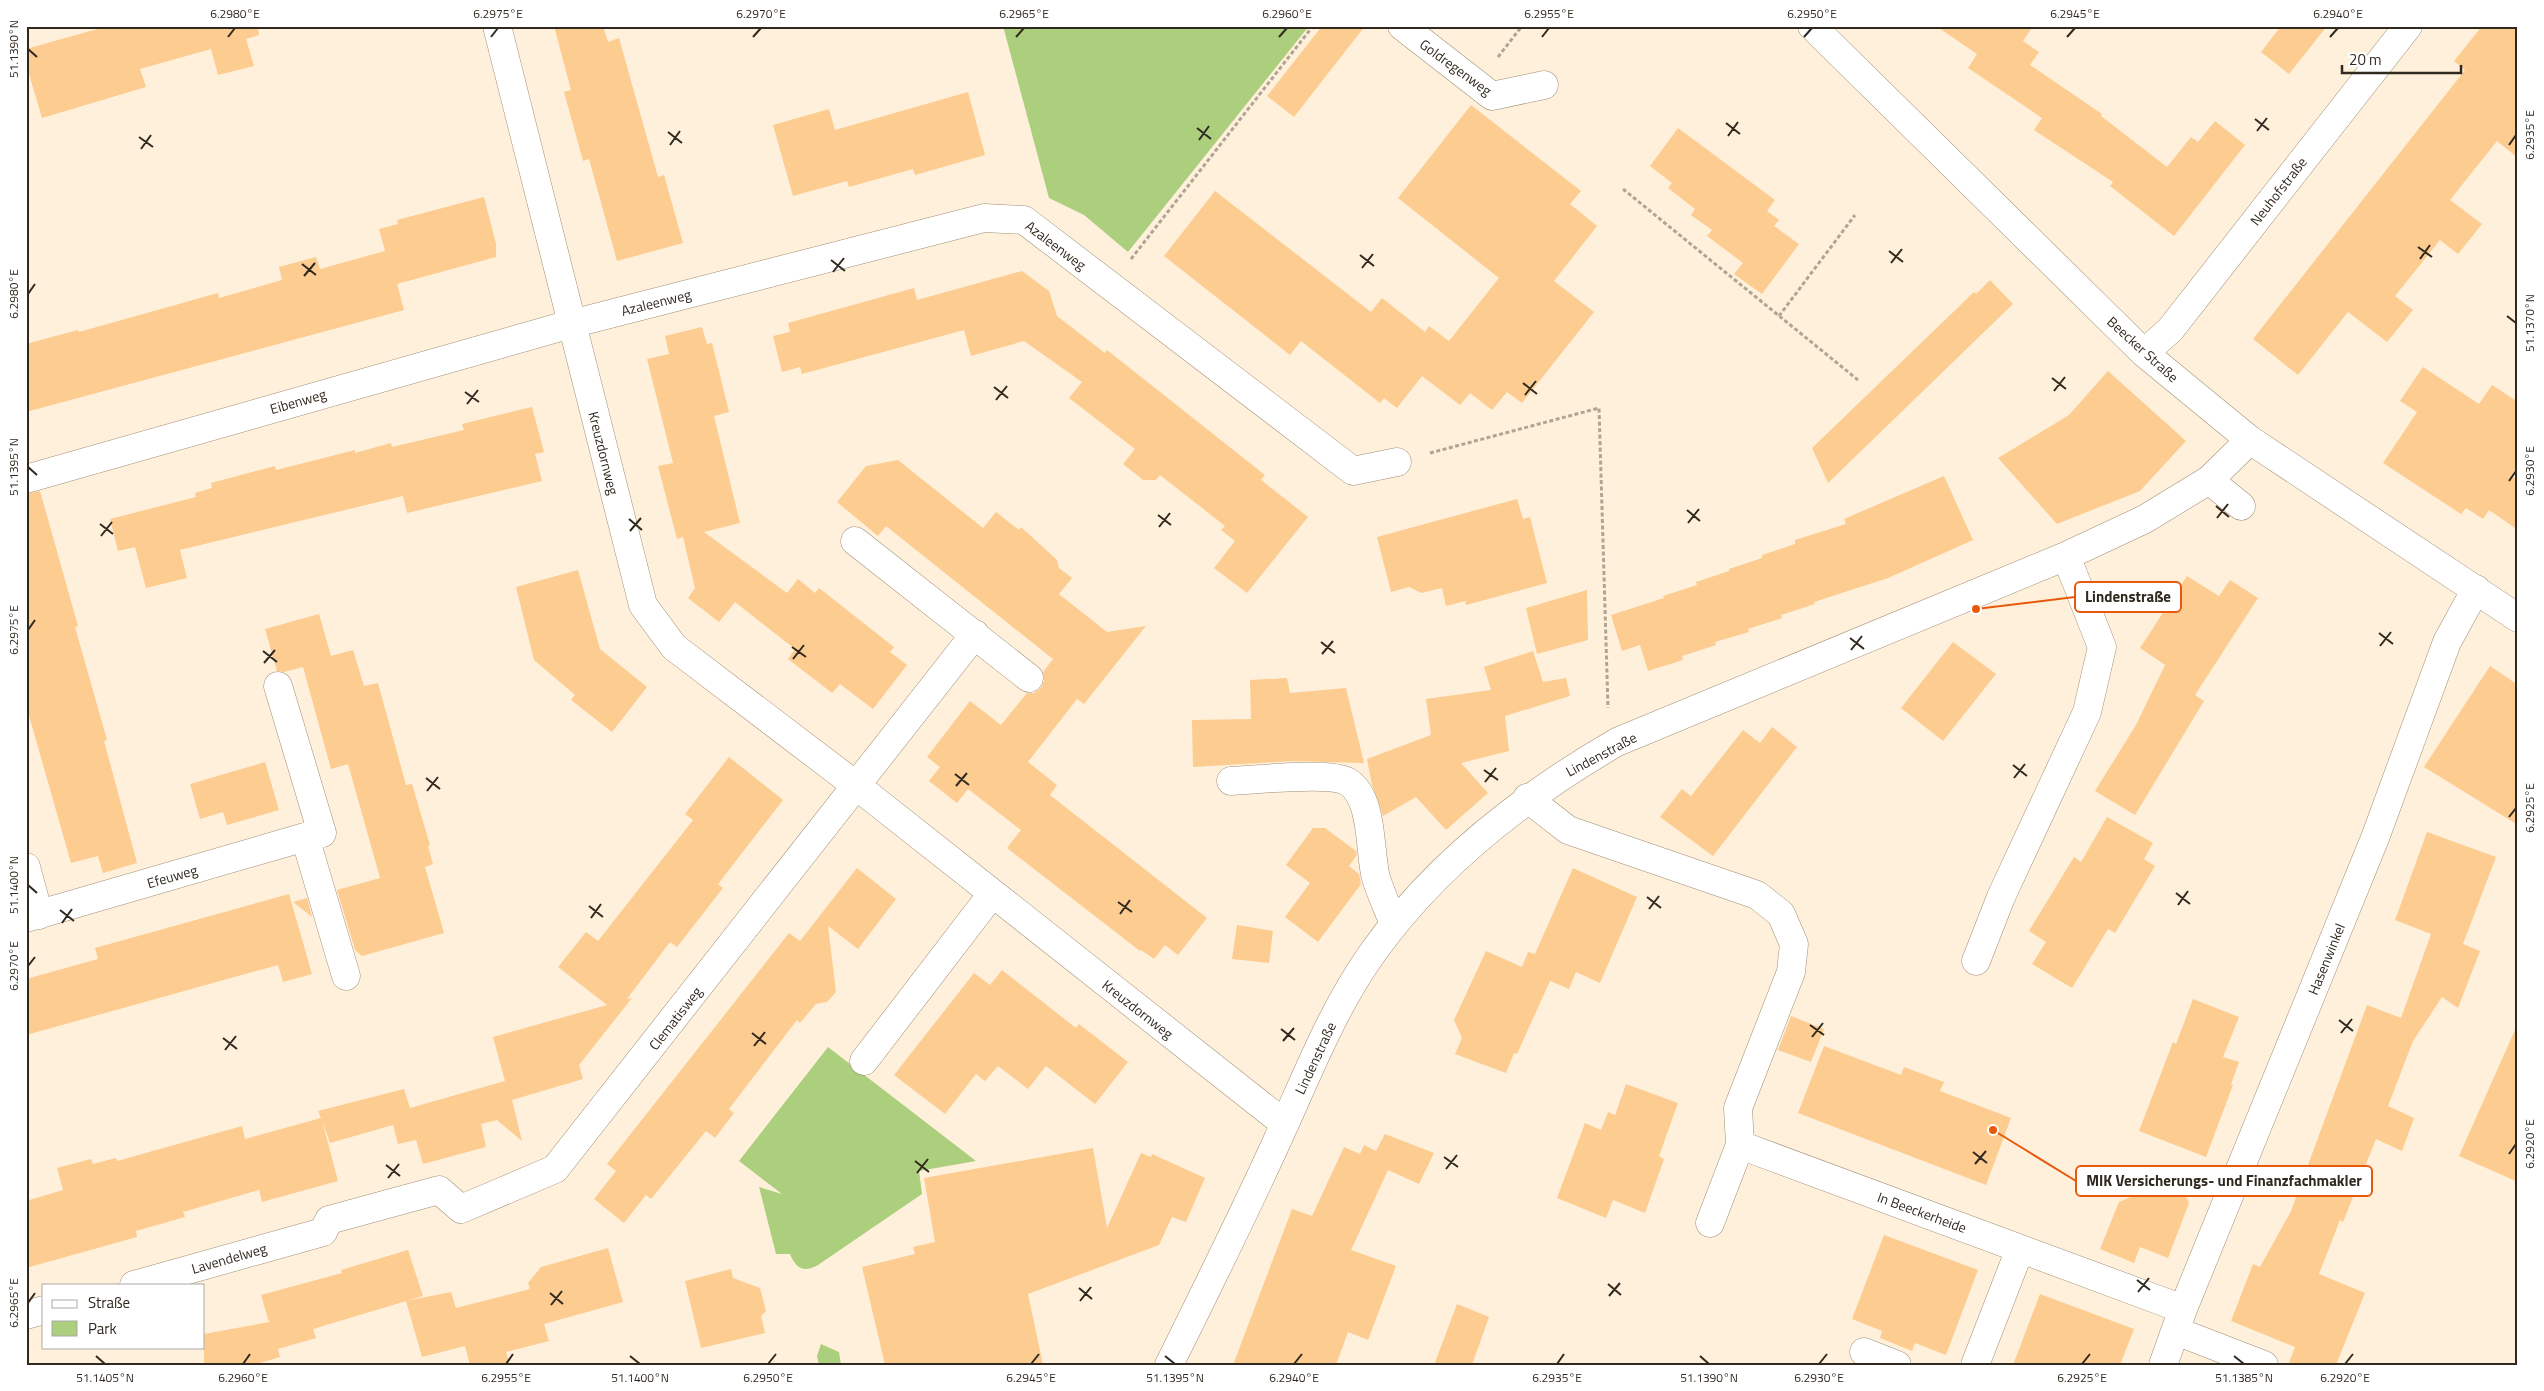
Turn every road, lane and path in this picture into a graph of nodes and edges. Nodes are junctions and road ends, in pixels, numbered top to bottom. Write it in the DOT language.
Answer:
graph roads {
  1 [pos="496,26"];
  2 [pos="1313,26"];
  3 [pos="1402,26"];
  4 [pos="1812,26"];
  5 [pos="2408,26"];
  6 [pos="1544,84"];
  7 [pos="1623,188"];
  8 [pos="1855,215"];
  9 [pos="1110,286"];
  10 [pos="1779,316"];
  11 [pos="571,324"];
  12 [pos="2144,353"];
  13 [pos="1858,380"];
  14 [pos="2250,440"];
  15 [pos="1397,462"];
  16 [pos="26,479"];
  17 [pos="2209,480"];
  18 [pos="2241,506"];
  19 [pos="855,541"];
  20 [pos="2066,556"];
  21 [pos="2476,588"];
  22 [pos="2518,618"];
  23 [pos="975,634"];
  24 [pos="1029,678"];
  25 [pos="278,686"];
  26 [pos="1617,742"];
  27 [pos="1231,781"];
  28 [pos="858,786"];
  29 [pos="1527,798"];
  30 [pos="306,837"];
  31 [pos="26,868"];
  32 [pos="992,894"];
  33 [pos="33,916"];
  34 [pos="1394,924"];
  35 [pos="1976,962"];
  36 [pos="346,976"];
  37 [pos="864,1061"];
  38 [pos="1285,1124"];
  39 [pos="1740,1145"];
  40 [pos="1710,1223"];
  41 [pos="323,1232"];
  42 [pos="2020,1249"];
  43 [pos="138,1284"];
  44 [pos="42,1311"];
  45 [pos="26,1315"];
  46 [pos="2180,1320"];
  47 [pos="1864,1352"];
  48 [pos="1169,1365"];
  49 [pos="1897,1365"];
  50 [pos="1975,1365"];
  51 [pos="2163,1365"];
  52 [pos="2264,1365"];
  1 -- 11 [label="street, Kreuzdornweg"];
  2 -- 9 [label="path"];
  3 -- 6 [label="street, Goldregenweg"];
  4 -- 12 [label="street, Beecker Straße"];
  5 -- 12 [label="street, Neuhofstraße"];
  7 -- 10 [label="path"];
  8 -- 10 [label="path"];
  9 -- 11 [label="street, Azaleenweg"];
  9 -- 15 [label="street, Azaleenweg"];
  10 -- 13 [label="path"];
  11 -- 16 [label="street, Eibenweg"];
  11 -- 28 [label="street, Kreuzdornweg"];
  12 -- 14 [label="street, Beecker Straße"];
  14 -- 17 [label="street, Lindenstraße"];
  14 -- 21 [label="street, Beecker Straße"];
  15 -- 26 [label="path"];
  17 -- 18 [label="street"];
  17 -- 20 [label="street, Lindenstraße"];
  19 -- 23 [label="street"];
  20 -- 26 [label="street, Lindenstraße"];
  20 -- 35 [label="street"];
  21 -- 22 [label="street, Beecker Straße"];
  21 -- 46 [label="street, Hasenwinkel"];
  23 -- 24 [label="street"];
  23 -- 28 [label="street"];
  25 -- 30 [label="street, Efeuweg"];
  26 -- 29 [label="street, Lindenstraße"];
  27 -- 34 [label="street"];
  28 -- 32 [label="street, Kreuzdornweg"];
  28 -- 41 [label="street, Clematisweg"];
  29 -- 34 [label="street, Lindenstraße"];
  29 -- 39 [label="street"];
  30 -- 33 [label="street, Efeuweg"];
  30 -- 36 [label="street"];
  31 -- 33 [label="street, Efeuweg"];
  32 -- 37 [label="street"];
  32 -- 38 [label="street, Kreuzdornweg"];
  34 -- 38 [label="street, Lindenstraße"];
  38 -- 48 [label="street, Lindenstraße"];
  39 -- 40 [label="street"];
  39 -- 42 [label="street, In Beeckerheide"];
  41 -- 43 [label="street, Lavendelweg"];
  42 -- 46 [label="street, In Beeckerheide"];
  42 -- 50 [label="street"];
  44 -- 45 [label="street"];
  46 -- 51 [label="street, Hasenwinkel"];
  46 -- 52 [label="street"];
  47 -- 49 [label="street"];
}
